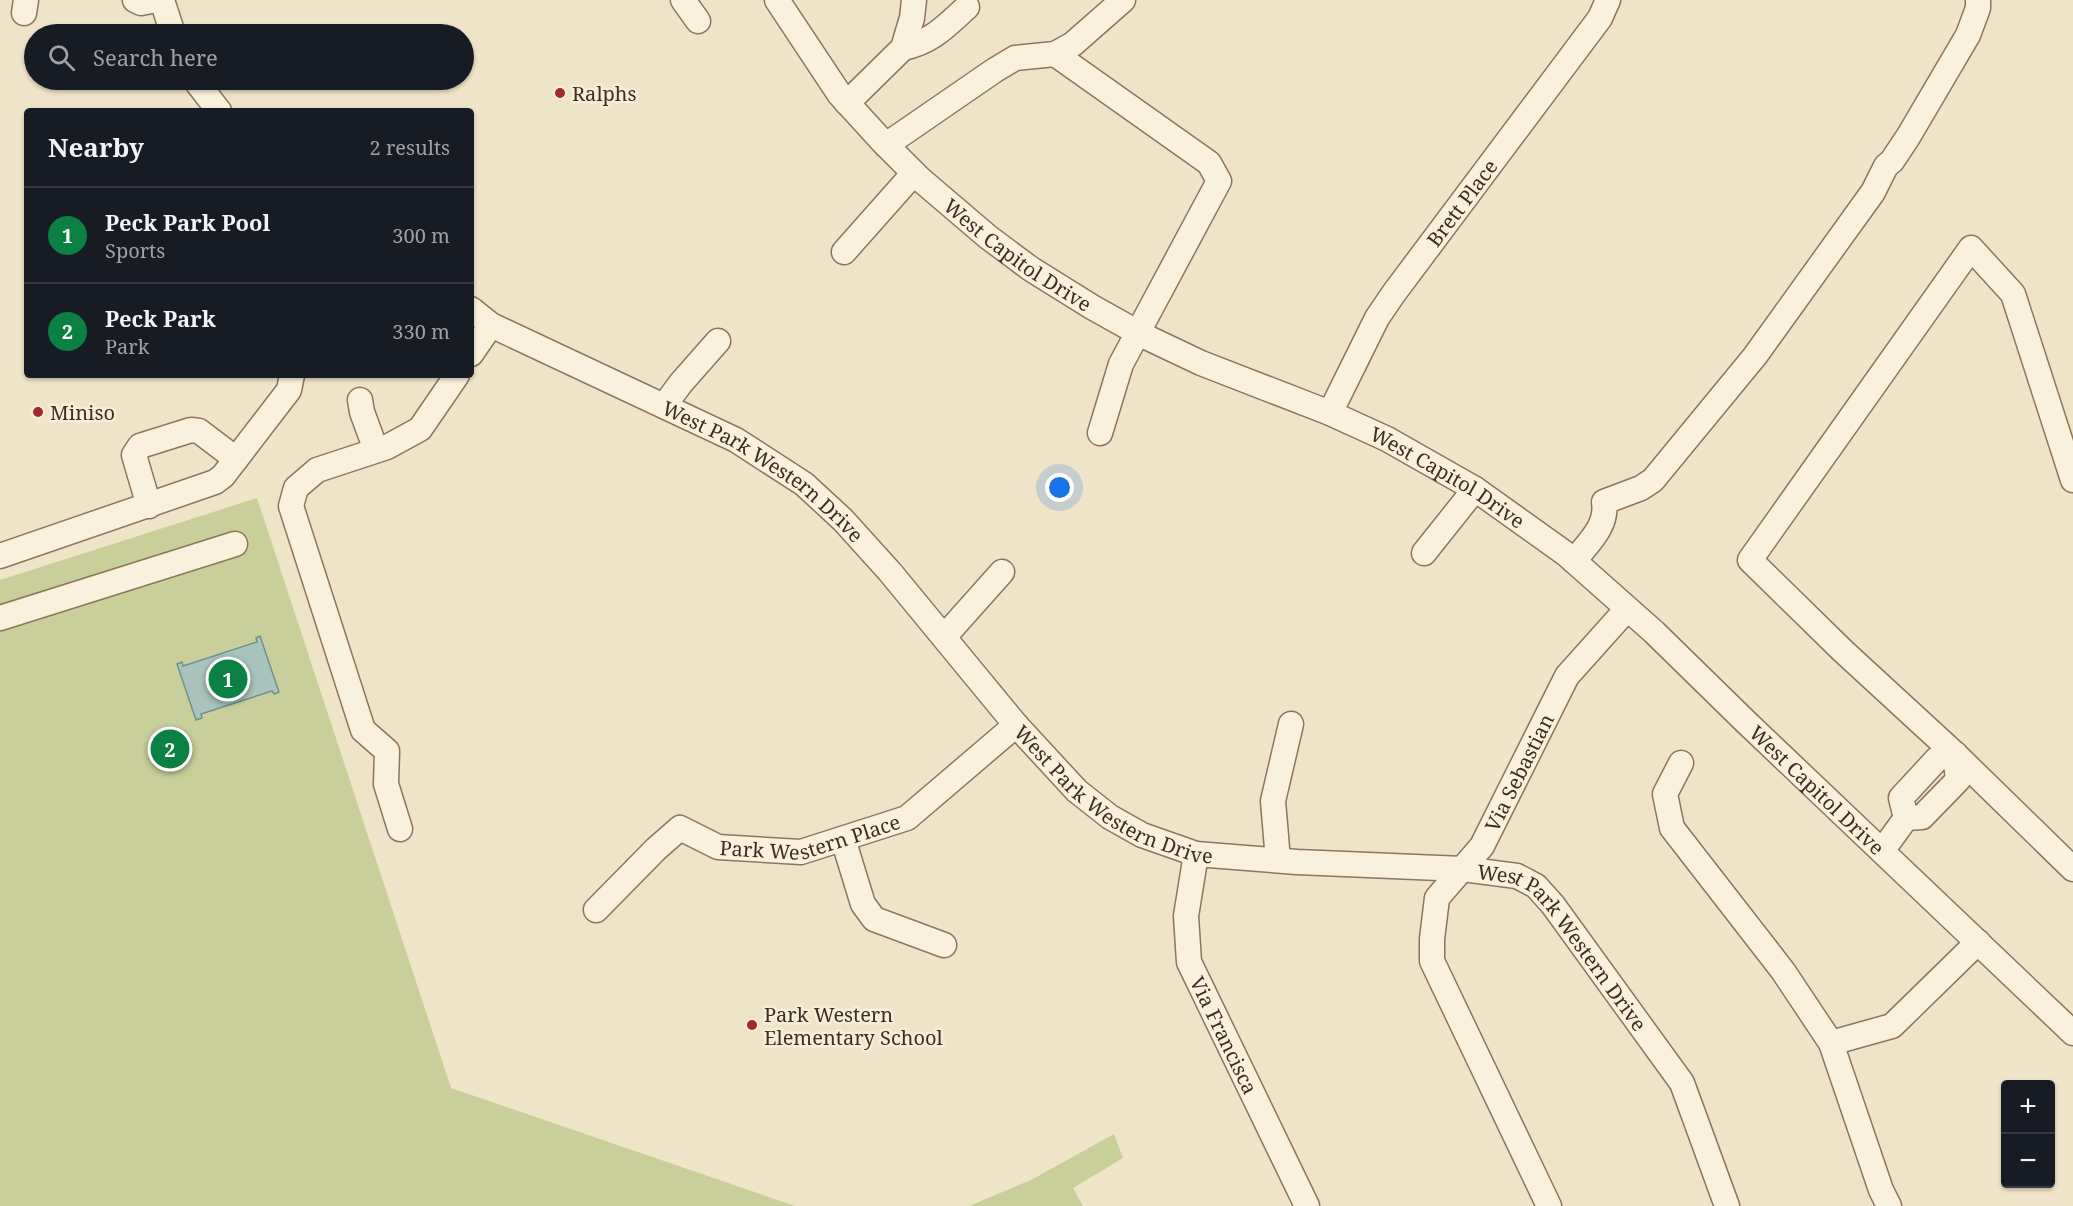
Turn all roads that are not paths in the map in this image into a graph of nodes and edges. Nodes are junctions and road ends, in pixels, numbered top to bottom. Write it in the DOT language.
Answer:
graph roads {
  1 [pos="135,0"];
  2 [pos="156,0"];
  3 [pos="162,0"];
  4 [pos="683,0"];
  5 [pos="777,0"];
  6 [pos="914,0"];
  7 [pos="1123,0"];
  8 [pos="1608,0"];
  9 [pos="1978,0"];
  10 [pos="967,7"];
  11 [pos="698,21"];
  12 [pos="170,24"];
  13 [pos="903,48"];
  14 [pos="1055,54"];
  15 [pos="203,90"];
  16 [pos="847,103"];
  17 [pos="217,108"];
  18 [pos="886,145"];
  19 [pos="914,173"];
  20 [pos="844,252"];
  21 [pos="474,311"];
  22 [pos="491,325"];
  23 [pos="1137,332"];
  24 [pos="718,341"];
  25 [pos="474,350"];
  26 [pos="291,378"];
  27 [pos="455,378"];
  28 [pos="360,400"];
  29 [pos="664,406"];
  30 [pos="1330,413"];
  31 [pos="1100,433"];
  32 [pos="376,450"];
  33 [pos="236,459"];
  34 [pos="2073,480"];
  35 [pos="1475,489"];
  36 [pos="149,506"];
  37 [pos="235,544"];
  38 [pos="1425,553"];
  39 [pos="0,556"];
  40 [pos="1574,561"];
  41 [pos="1002,572"];
  42 [pos="1627,609"];
  43 [pos="0,618"];
  44 [pos="944,637"];
  45 [pos="1291,724"];
  46 [pos="1016,725"];
  47 [pos="1955,754"];
  48 [pos="1681,763"];
  49 [pos="400,829"];
  50 [pos="843,839"];
  51 [pos="1882,851"];
  52 [pos="1196,854"];
  53 [pos="1278,860"];
  54 [pos="1463,869"];
  55 [pos="2073,869"];
  56 [pos="596,910"];
  57 [pos="1978,942"];
  58 [pos="944,945"];
  59 [pos="2073,1033"];
  60 [pos="1831,1043"];
  61 [pos="1307,1206"];
  62 [pos="1549,1206"];
  63 [pos="1727,1206"];
  64 [pos="1889,1206"];
  1 -- 2 [label="street"];
  3 -- 12 [label="street"];
  4 -- 11 [label="street"];
  5 -- 16 [label="street, West Capitol Drive"];
  6 -- 13 [label="street"];
  7 -- 14 [label="street"];
  8 -- 30 [label="street, Brett Place"];
  9 -- 40 [label="street"];
  10 -- 13 [label="street"];
  13 -- 16 [label="street"];
  14 -- 18 [label="street"];
  14 -- 23 [label="street"];
  15 -- 17 [label="street"];
  16 -- 18 [label="street, West Capitol Drive"];
  18 -- 19 [label="street, West Capitol Drive"];
  19 -- 20 [label="street"];
  19 -- 23 [label="street, West Capitol Drive"];
  21 -- 22 [label="street, West Park Western Drive"];
  22 -- 25 [label="street"];
  22 -- 29 [label="street, West Park Western Drive"];
  23 -- 30 [label="street, West Capitol Drive"];
  23 -- 31 [label="street"];
  24 -- 29 [label="street"];
  26 -- 33 [label="street"];
  27 -- 32 [label="street"];
  28 -- 32 [label="street"];
  29 -- 44 [label="street, West Park Western Drive"];
  30 -- 35 [label="street, West Capitol Drive"];
  32 -- 49 [label="street"];
  33 -- 36 [label="street"];
  33 -- 36 [label="street"];
  34 -- 47 [label="street"];
  35 -- 38 [label="street"];
  35 -- 40 [label="street, West Capitol Drive"];
  36 -- 39 [label="street"];
  37 -- 43 [label="street"];
  40 -- 42 [label="street, West Capitol Drive"];
  41 -- 44 [label="street"];
  42 -- 51 [label="street, West Capitol Drive"];
  42 -- 54 [label="street, Via Sebastian"];
  44 -- 46 [label="street, West Park Western Drive"];
  45 -- 53 [label="street"];
  46 -- 50 [label="street, Park Western Place"];
  46 -- 52 [label="street, West Park Western Drive"];
  47 -- 51 [label="street"];
  47 -- 55 [label="street"];
  48 -- 60 [label="street"];
  50 -- 56 [label="street, Park Western Place"];
  50 -- 58 [label="street"];
  51 -- 57 [label="street, West Capitol Drive"];
  52 -- 53 [label="street, West Park Western Drive"];
  52 -- 61 [label="street, Via Francisca"];
  53 -- 54 [label="street, West Park Western Drive"];
  54 -- 62 [label="street, Via Sebastian"];
  54 -- 63 [label="street, West Park Western Drive"];
  57 -- 59 [label="street, West Capitol Drive"];
  57 -- 60 [label="street"];
  60 -- 64 [label="street"];
}
